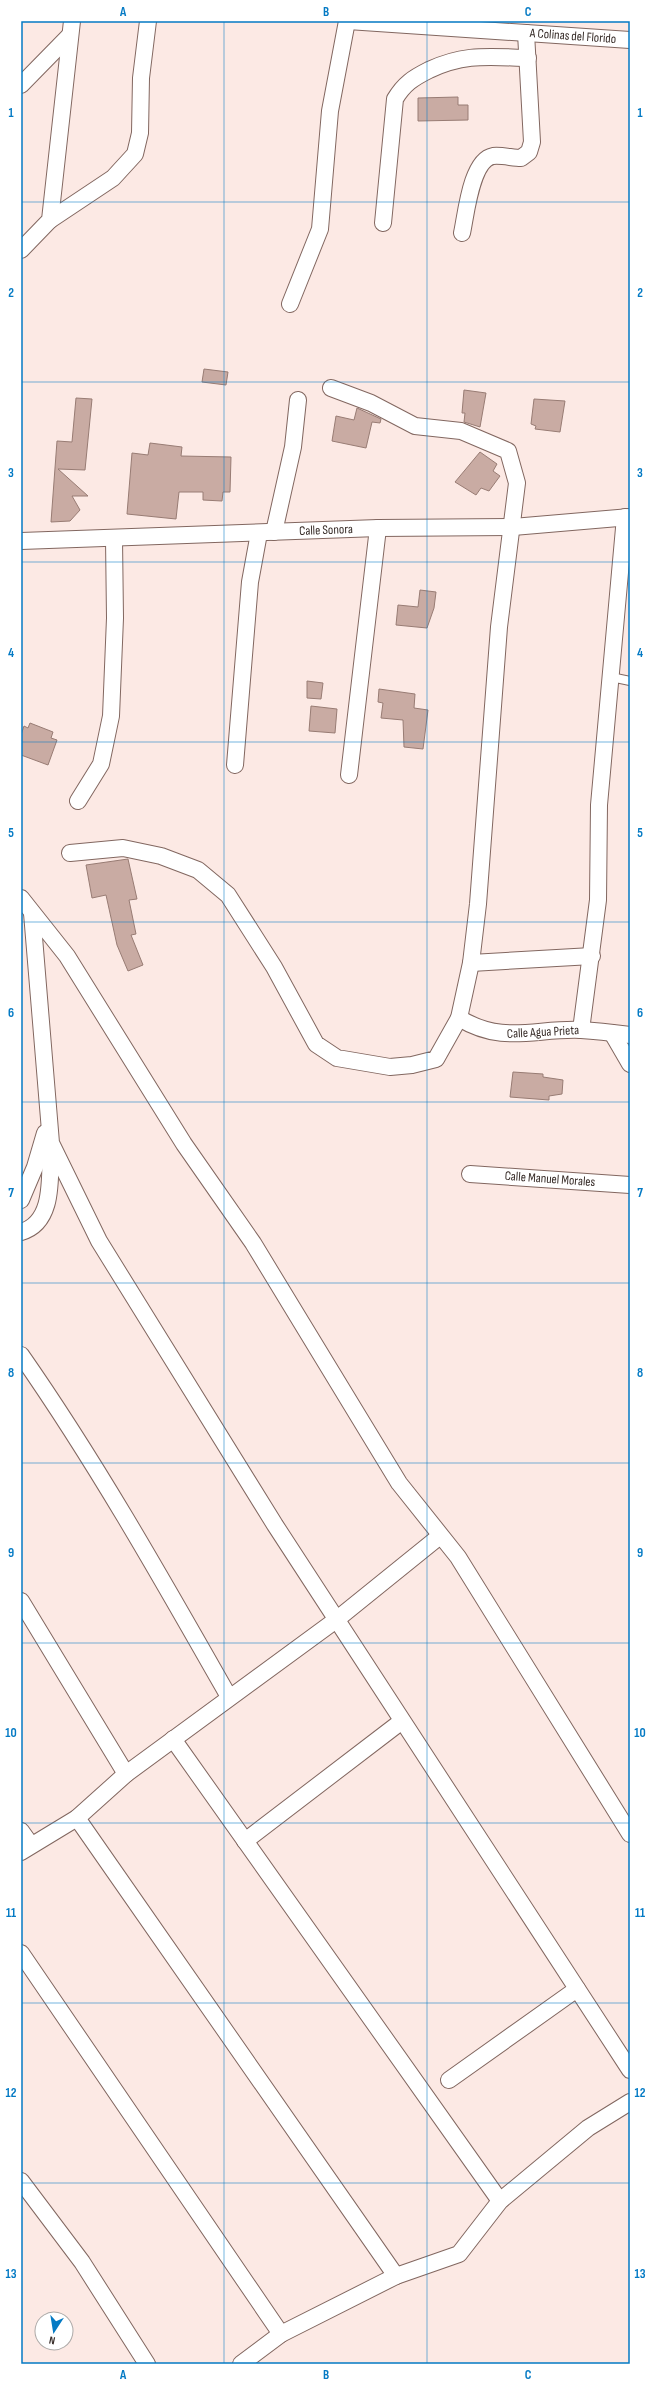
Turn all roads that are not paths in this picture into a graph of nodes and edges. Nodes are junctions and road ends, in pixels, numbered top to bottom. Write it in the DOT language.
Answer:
graph roads {
  1 [pos="148,21"];
  2 [pos="347,21"];
  3 [pos="466,25"];
  4 [pos="71,28"];
  5 [pos="526,33"];
  6 [pos="630,40"];
  7 [pos="528,58"];
  8 [pos="21,85"];
  9 [pos="50,220"];
  10 [pos="383,223"];
  11 [pos="462,233"];
  12 [pos="21,250"];
  13 [pos="290,304"];
  14 [pos="331,388"];
  15 [pos="298,400"];
  16 [pos="628,517"];
  17 [pos="513,527"];
  18 [pos="378,528"];
  19 [pos="267,533"];
  20 [pos="114,539"];
  21 [pos="21,541"];
  22 [pos="611,677"];
  23 [pos="630,681"];
  24 [pos="235,766"];
  25 [pos="349,775"];
  26 [pos="78,801"];
  27 [pos="70,853"];
  28 [pos="21,898"];
  29 [pos="32,913"];
  30 [pos="592,956"];
  31 [pos="471,963"];
  32 [pos="459,1018"];
  33 [pos="581,1030"];
  34 [pos="612,1033"];
  35 [pos="630,1035"];
  36 [pos="630,1064"];
  37 [pos="48,1124"];
  38 [pos="51,1143"];
  39 [pos="470,1174"];
  40 [pos="630,1185"];
  41 [pos="21,1200"];
  42 [pos="21,1232"];
  43 [pos="21,1355"];
  44 [pos="440,1536"];
  45 [pos="21,1601"];
  46 [pos="336,1620"];
  47 [pos="230,1697"];
  48 [pos="402,1721"];
  49 [pos="173,1739"];
  50 [pos="126,1774"];
  51 [pos="77,1818"];
  52 [pos="21,1831"];
  53 [pos="630,1834"];
  54 [pos="245,1841"];
  55 [pos="26,1848"];
  56 [pos="21,1952"];
  57 [pos="577,1989"];
  58 [pos="630,2070"];
  59 [pos="449,2080"];
  60 [pos="630,2102"];
  61 [pos="21,2181"];
  62 [pos="500,2202"];
  63 [pos="396,2276"];
  64 [pos="281,2334"];
  65 [pos="147,2364"];
  66 [pos="241,2364"];
  1 -- 9 [label="street"];
  2 -- 3 [label="street, A Colinas del Florido"];
  2 -- 13 [label="street"];
  3 -- 5 [label="street, A Colinas del Florido"];
  4 -- 8 [label="street"];
  4 -- 9 [label="street"];
  5 -- 6 [label="street, A Colinas del Florido"];
  5 -- 7 [label="street"];
  7 -- 10 [label="street"];
  7 -- 11 [label="street"];
  9 -- 12 [label="street"];
  14 -- 17 [label="street"];
  15 -- 19 [label="street"];
  16 -- 17 [label="street, Calle Sonora"];
  16 -- 22 [label="street"];
  17 -- 18 [label="street, Calle Sonora"];
  17 -- 31 [label="street"];
  18 -- 19 [label="street, Calle Sonora"];
  18 -- 25 [label="street"];
  19 -- 20 [label="street, Calle Sonora"];
  19 -- 24 [label="street"];
  20 -- 21 [label="street, Calle Sonora"];
  20 -- 26 [label="street"];
  22 -- 23 [label="lane"];
  22 -- 30 [label="street"];
  27 -- 32 [label="street"];
  28 -- 29 [label="street"];
  29 -- 37 [label="street"];
  29 -- 44 [label="street"];
  30 -- 31 [label="street"];
  30 -- 33 [label="street"];
  31 -- 32 [label="street"];
  32 -- 33 [label="street, Calle Agua Prieta"];
  33 -- 34 [label="street, Calle Agua Prieta"];
  34 -- 35 [label="street, Calle Agua Prieta"];
  34 -- 36 [label="street"];
  37 -- 38 [label="street"];
  37 -- 41 [label="street"];
  38 -- 42 [label="street"];
  38 -- 46 [label="street"];
  39 -- 40 [label="street, Calle Manuel Morales"];
  43 -- 47 [label="street"];
  44 -- 46 [label="street"];
  44 -- 53 [label="street"];
  45 -- 50 [label="street"];
  46 -- 47 [label="street"];
  46 -- 48 [label="street"];
  47 -- 49 [label="street"];
  48 -- 54 [label="street"];
  48 -- 57 [label="street"];
  49 -- 50 [label="street"];
  49 -- 54 [label="street"];
  50 -- 51 [label="street"];
  51 -- 55 [label="street"];
  51 -- 63 [label="street"];
  52 -- 55 [label="street"];
  54 -- 62 [label="street"];
  56 -- 64 [label="street"];
  57 -- 58 [label="street"];
  57 -- 59 [label="street"];
  60 -- 62 [label="street"];
  61 -- 65 [label="street"];
  62 -- 63 [label="street"];
  63 -- 64 [label="street"];
  64 -- 66 [label="street"];
}
